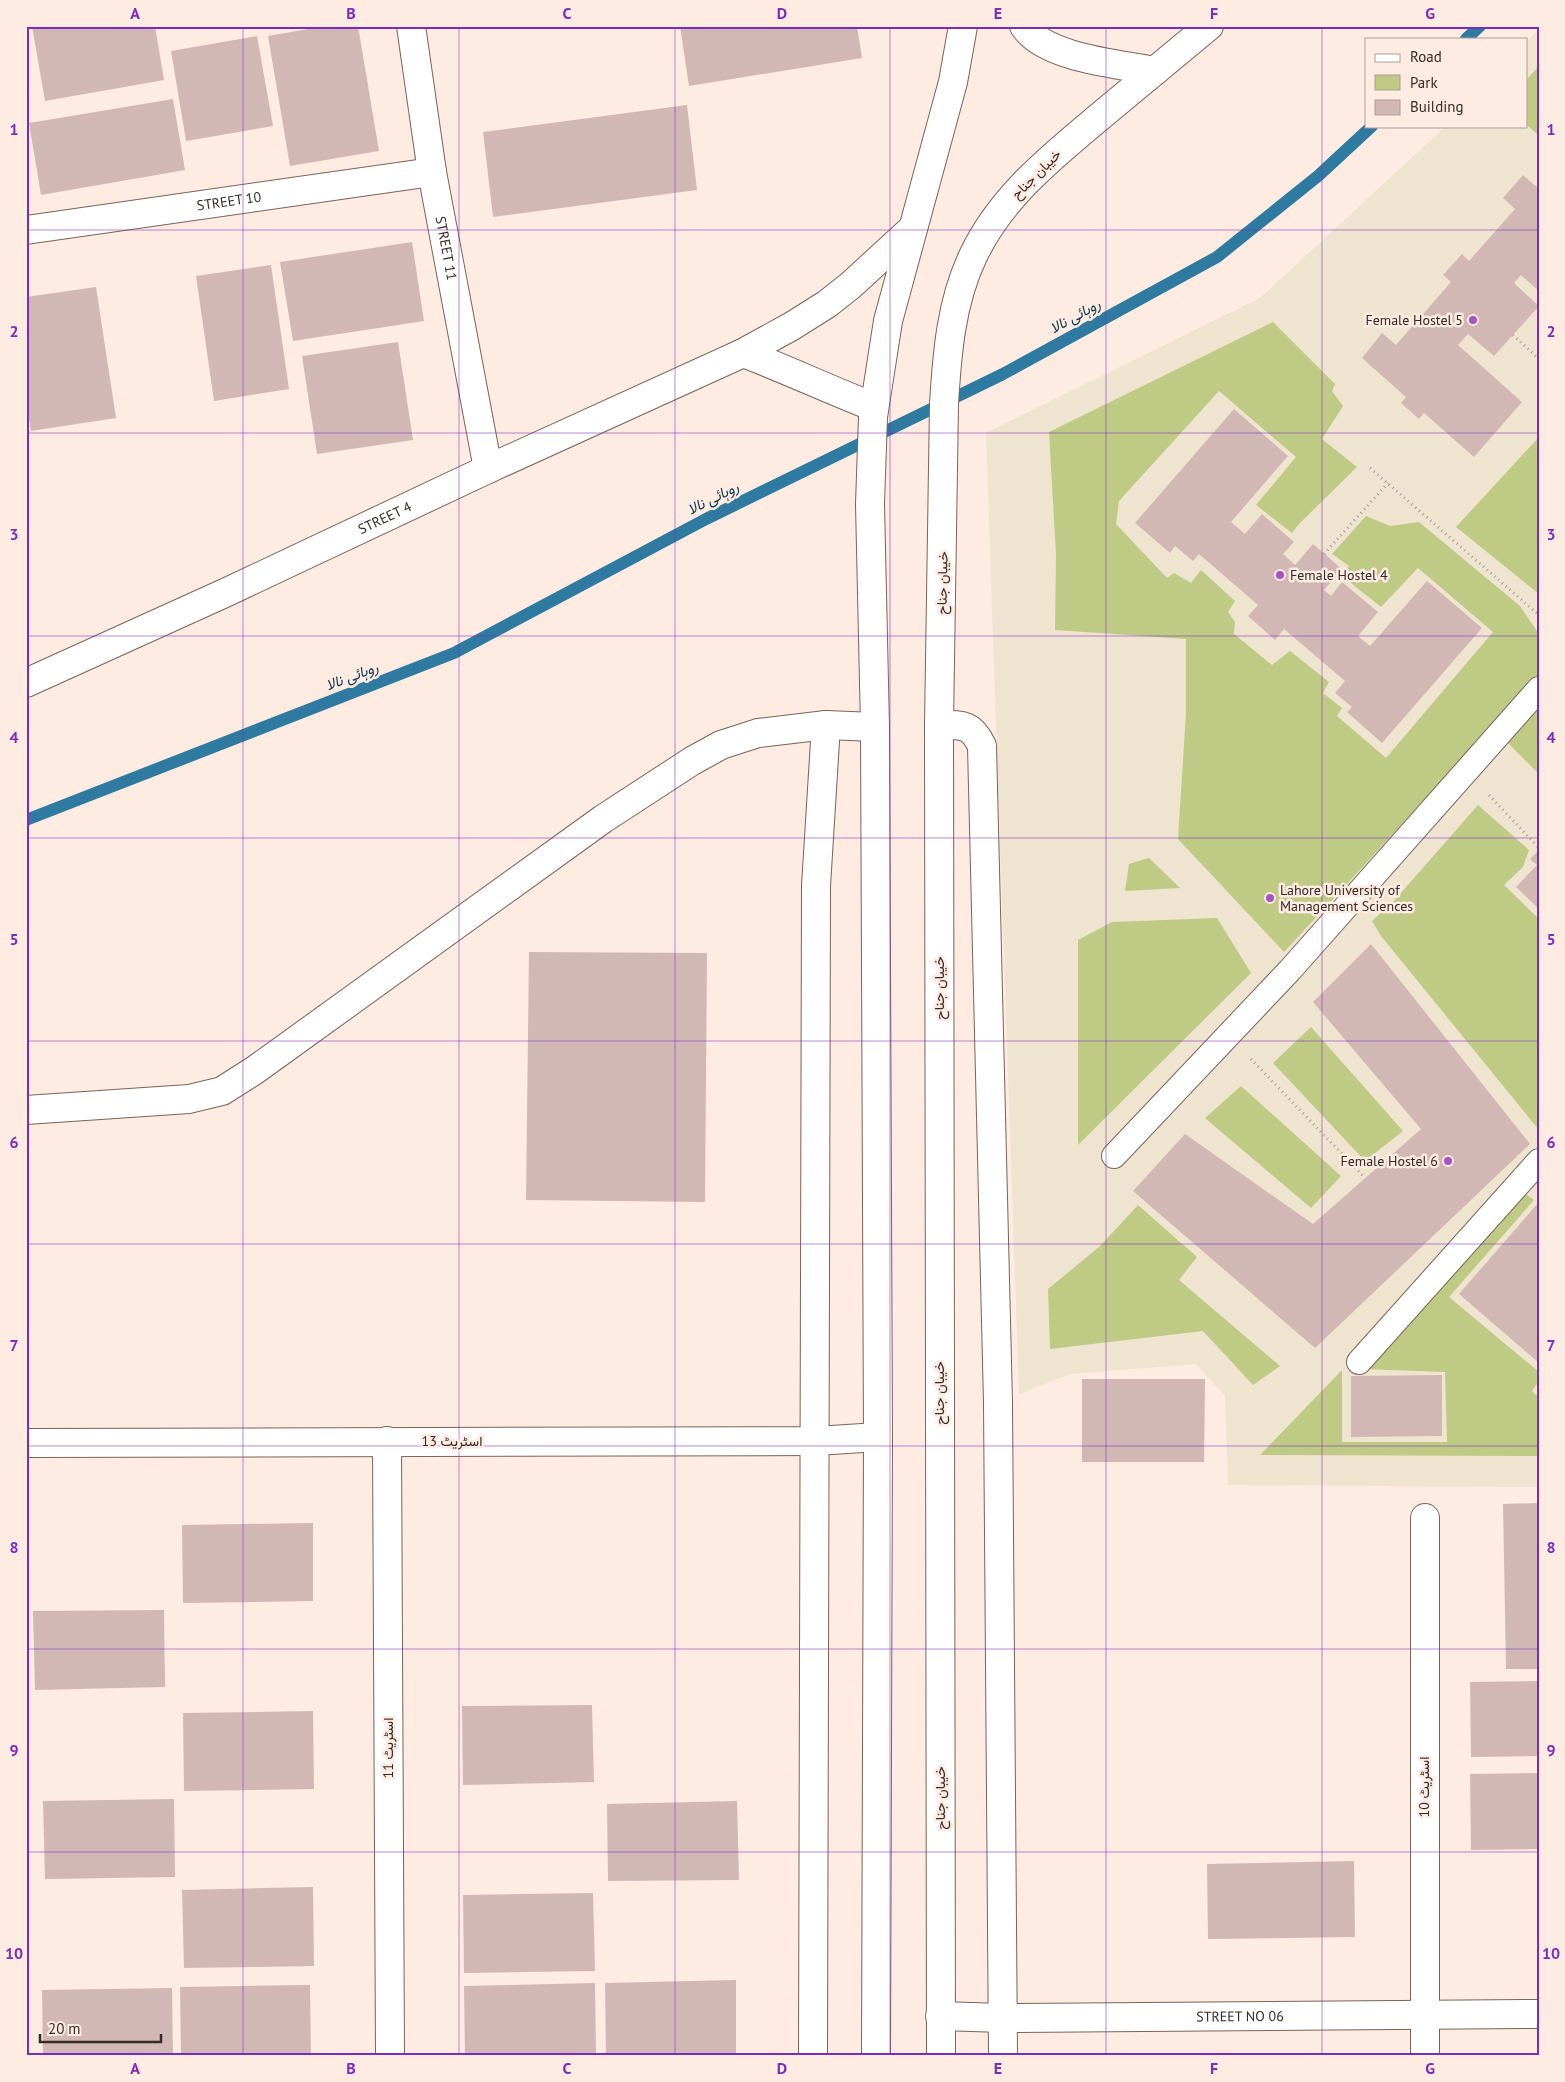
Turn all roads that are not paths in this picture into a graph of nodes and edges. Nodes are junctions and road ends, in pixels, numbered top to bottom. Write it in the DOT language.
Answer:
graph roads {
  1 [pos="411,26"];
  2 [pos="963,26"];
  3 [pos="1024,26"];
  4 [pos="1209,26"];
  5 [pos="1155,71"];
  6 [pos="432,172"];
  7 [pos="913,228"];
  8 [pos="26,230"];
  9 [pos="743,353"];
  10 [pos="874,412"];
  11 [pos="488,469"];
  12 [pos="26,682"];
  13 [pos="1539,689"];
  14 [pos="939,725"];
  15 [pos="826,726"];
  16 [pos="875,727"];
  17 [pos="26,1110"];
  18 [pos="1114,1156"];
  19 [pos="1539,1161"];
  20 [pos="1359,1362"];
  21 [pos="878,1437"];
  22 [pos="387,1441"];
  23 [pos="816,1441"];
  24 [pos="26,1443"];
  25 [pos="1424,1518"];
  26 [pos="1424,2014"];
  27 [pos="1539,2014"];
  28 [pos="940,2016"];
  29 [pos="1003,2018"];
  30 [pos="390,2056"];
  31 [pos="813,2056"];
  32 [pos="876,2056"];
  33 [pos="940,2056"];
  34 [pos="1004,2056"];
  35 [pos="1424,2056"];
  1 -- 6 [label="street, STREET 11"];
  2 -- 7 [label="street"];
  3 -- 5 [label="street"];
  4 -- 5 [label="street, خیبان جناح"];
  5 -- 14 [label="street, خیبان جناح"];
  6 -- 8 [label="street, STREET 10"];
  6 -- 11 [label="street, STREET 11"];
  7 -- 9 [label="street, STREET 4"];
  7 -- 10 [label="street"];
  9 -- 10 [label="street"];
  9 -- 11 [label="street, STREET 4"];
  10 -- 16 [label="street"];
  11 -- 12 [label="street, STREET 4"];
  13 -- 18 [label="lane"];
  14 -- 28 [label="street, خیبان جناح"];
  14 -- 29 [label="street"];
  15 -- 16 [label="street"];
  15 -- 17 [label="street"];
  15 -- 23 [label="street"];
  16 -- 21 [label="street"];
  19 -- 20 [label="lane"];
  21 -- 23 [label="street, اسٹریٹ 13"];
  21 -- 32 [label="street"];
  22 -- 23 [label="street, اسٹریٹ 13"];
  22 -- 24 [label="street, اسٹریٹ 13"];
  22 -- 30 [label="street, اسٹریٹ 11"];
  23 -- 31 [label="street"];
  25 -- 26 [label="street, اسٹریٹ 10"];
  26 -- 27 [label="street, STREET NO 06"];
  26 -- 29 [label="street, STREET NO 06"];
  26 -- 35 [label="street, اسٹریٹ 10"];
  28 -- 29 [label="street, STREET NO 06"];
  28 -- 33 [label="street, خیبان جناح"];
  29 -- 34 [label="street"];
}
